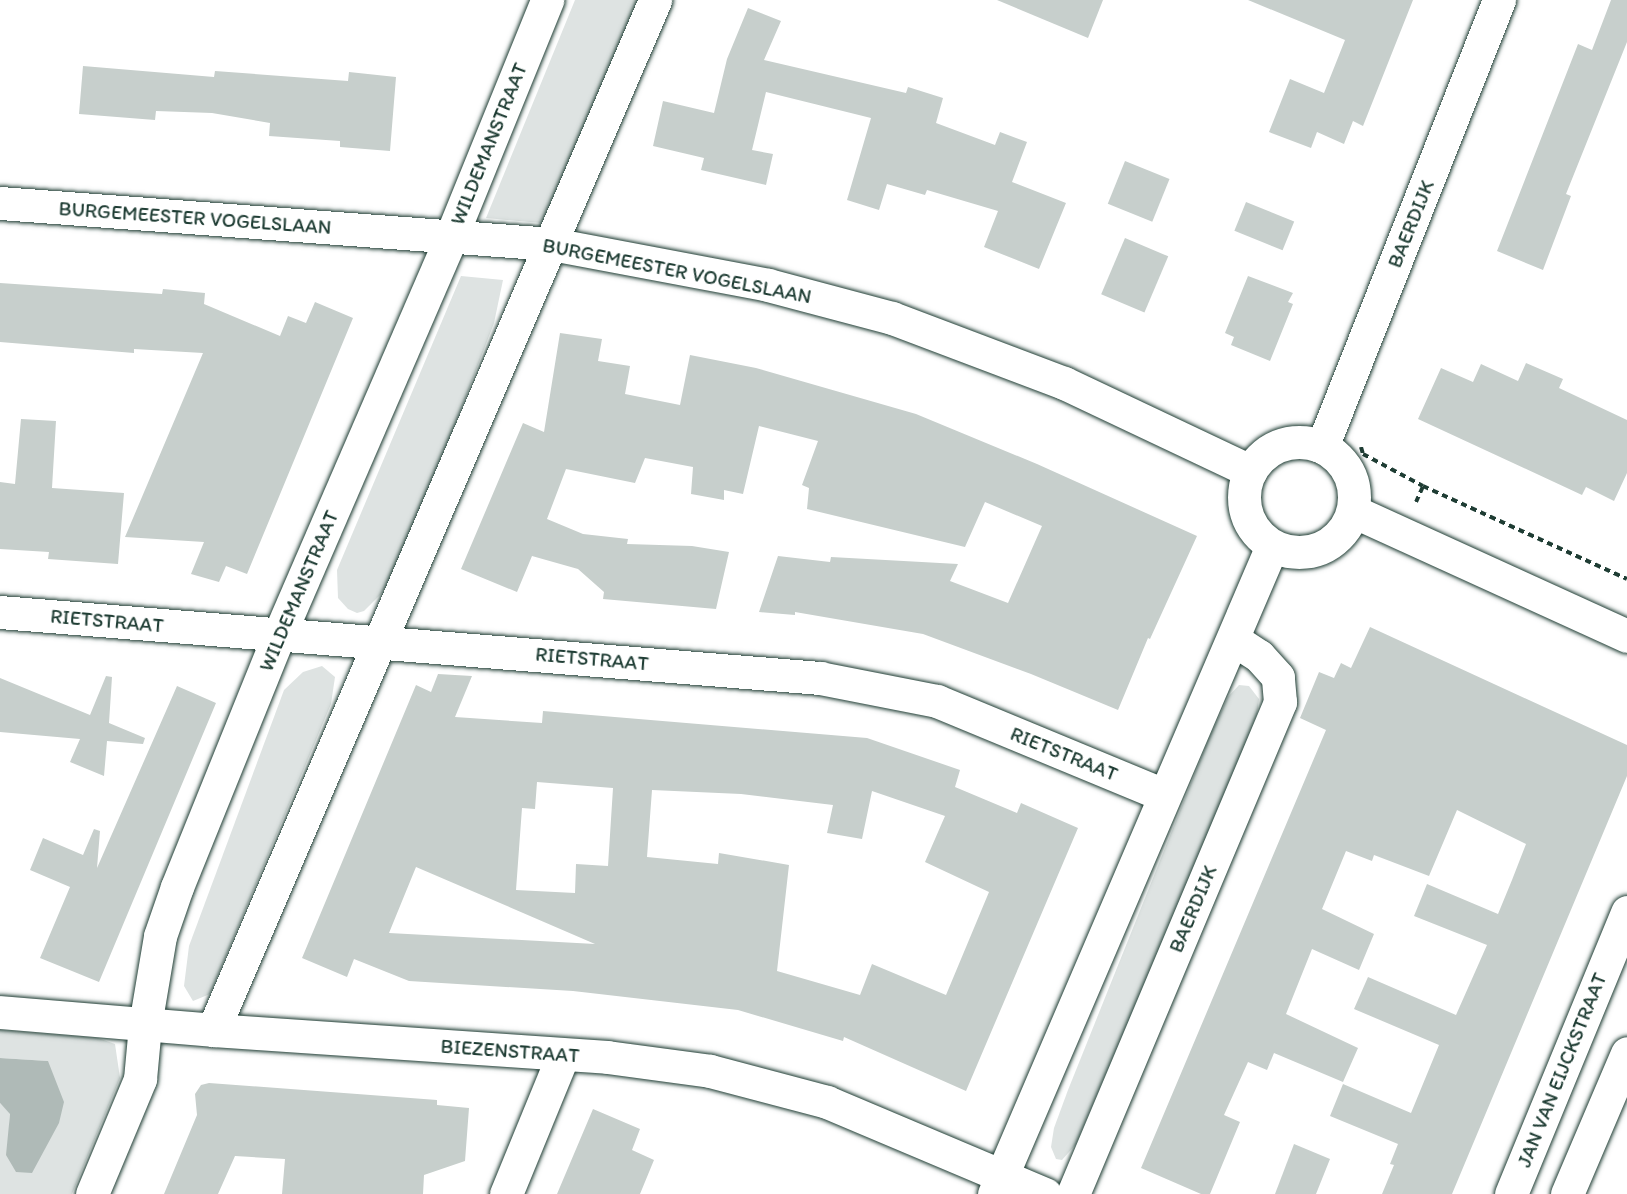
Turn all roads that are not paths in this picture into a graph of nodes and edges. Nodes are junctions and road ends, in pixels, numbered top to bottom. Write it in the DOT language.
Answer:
graph roads {
  1 [pos="547,0"];
  2 [pos="655,0"];
  3 [pos="1499,0"];
  4 [pos="0,203"];
  5 [pos="451,237"];
  6 [pos="552,244"];
  7 [pos="1328,433"];
  8 [pos="1250,471"];
  9 [pos="1353,511"];
  10 [pos="1272,546"];
  11 [pos="0,612"];
  12 [pos="279,635"];
  13 [pos="1627,636"];
  14 [pos="1233,639"];
  15 [pos="380,642"];
  16 [pos="1164,795"];
  17 [pos="1627,912"];
  18 [pos="0,1012"];
  19 [pos="145,1025"];
  20 [pos="213,1030"];
  21 [pos="1627,1053"];
  22 [pos="563,1055"];
  23 [pos="998,1185"];
  24 [pos="92,1194"];
  25 [pos="506,1194"];
  26 [pos="1045,1194"];
  27 [pos="1073,1194"];
  28 [pos="1512,1194"];
  29 [pos="1566,1194"];
  1 -- 5 [label="street, WILDEMANSTRAAT"];
  2 -- 6 [label="street"];
  3 -- 7 [label="street, BAERDIJK"];
  4 -- 5 [label="street, BURGEMEESTER VOGELSLAAN"];
  5 -- 6 [label="street, BURGEMEESTER VOGELSLAAN"];
  5 -- 12 [label="street, WILDEMANSTRAAT"];
  6 -- 8 [label="street, BURGEMEESTER VOGELSLAAN"];
  6 -- 15 [label="street"];
  7 -- 8 [label="street"];
  7 -- 9 [label="street"];
  8 -- 10 [label="street"];
  9 -- 10 [label="street"];
  9 -- 13 [label="street"];
  10 -- 14 [label="street"];
  11 -- 12 [label="street, RIETSTRAAT"];
  12 -- 15 [label="street, RIETSTRAAT"];
  12 -- 19 [label="street, WILDEMANSTRAAT"];
  14 -- 16 [label="street"];
  14 -- 27 [label="street, BAERDIJK"];
  15 -- 16 [label="street, RIETSTRAAT"];
  15 -- 20 [label="street"];
  16 -- 23 [label="street"];
  17 -- 28 [label="street, JAN VAN EIJCKSTRAAT"];
  18 -- 19 [label="street, BIEZENSTRAAT"];
  19 -- 20 [label="street, BIEZENSTRAAT"];
  19 -- 24 [label="street, WILDEMANSTRAAT"];
  20 -- 22 [label="street, BIEZENSTRAAT"];
  21 -- 29 [label="street"];
  22 -- 23 [label="street, BIEZENSTRAAT"];
  22 -- 25 [label="street"];
  23 -- 26 [label="street, BIEZENSTRAAT"];
}
